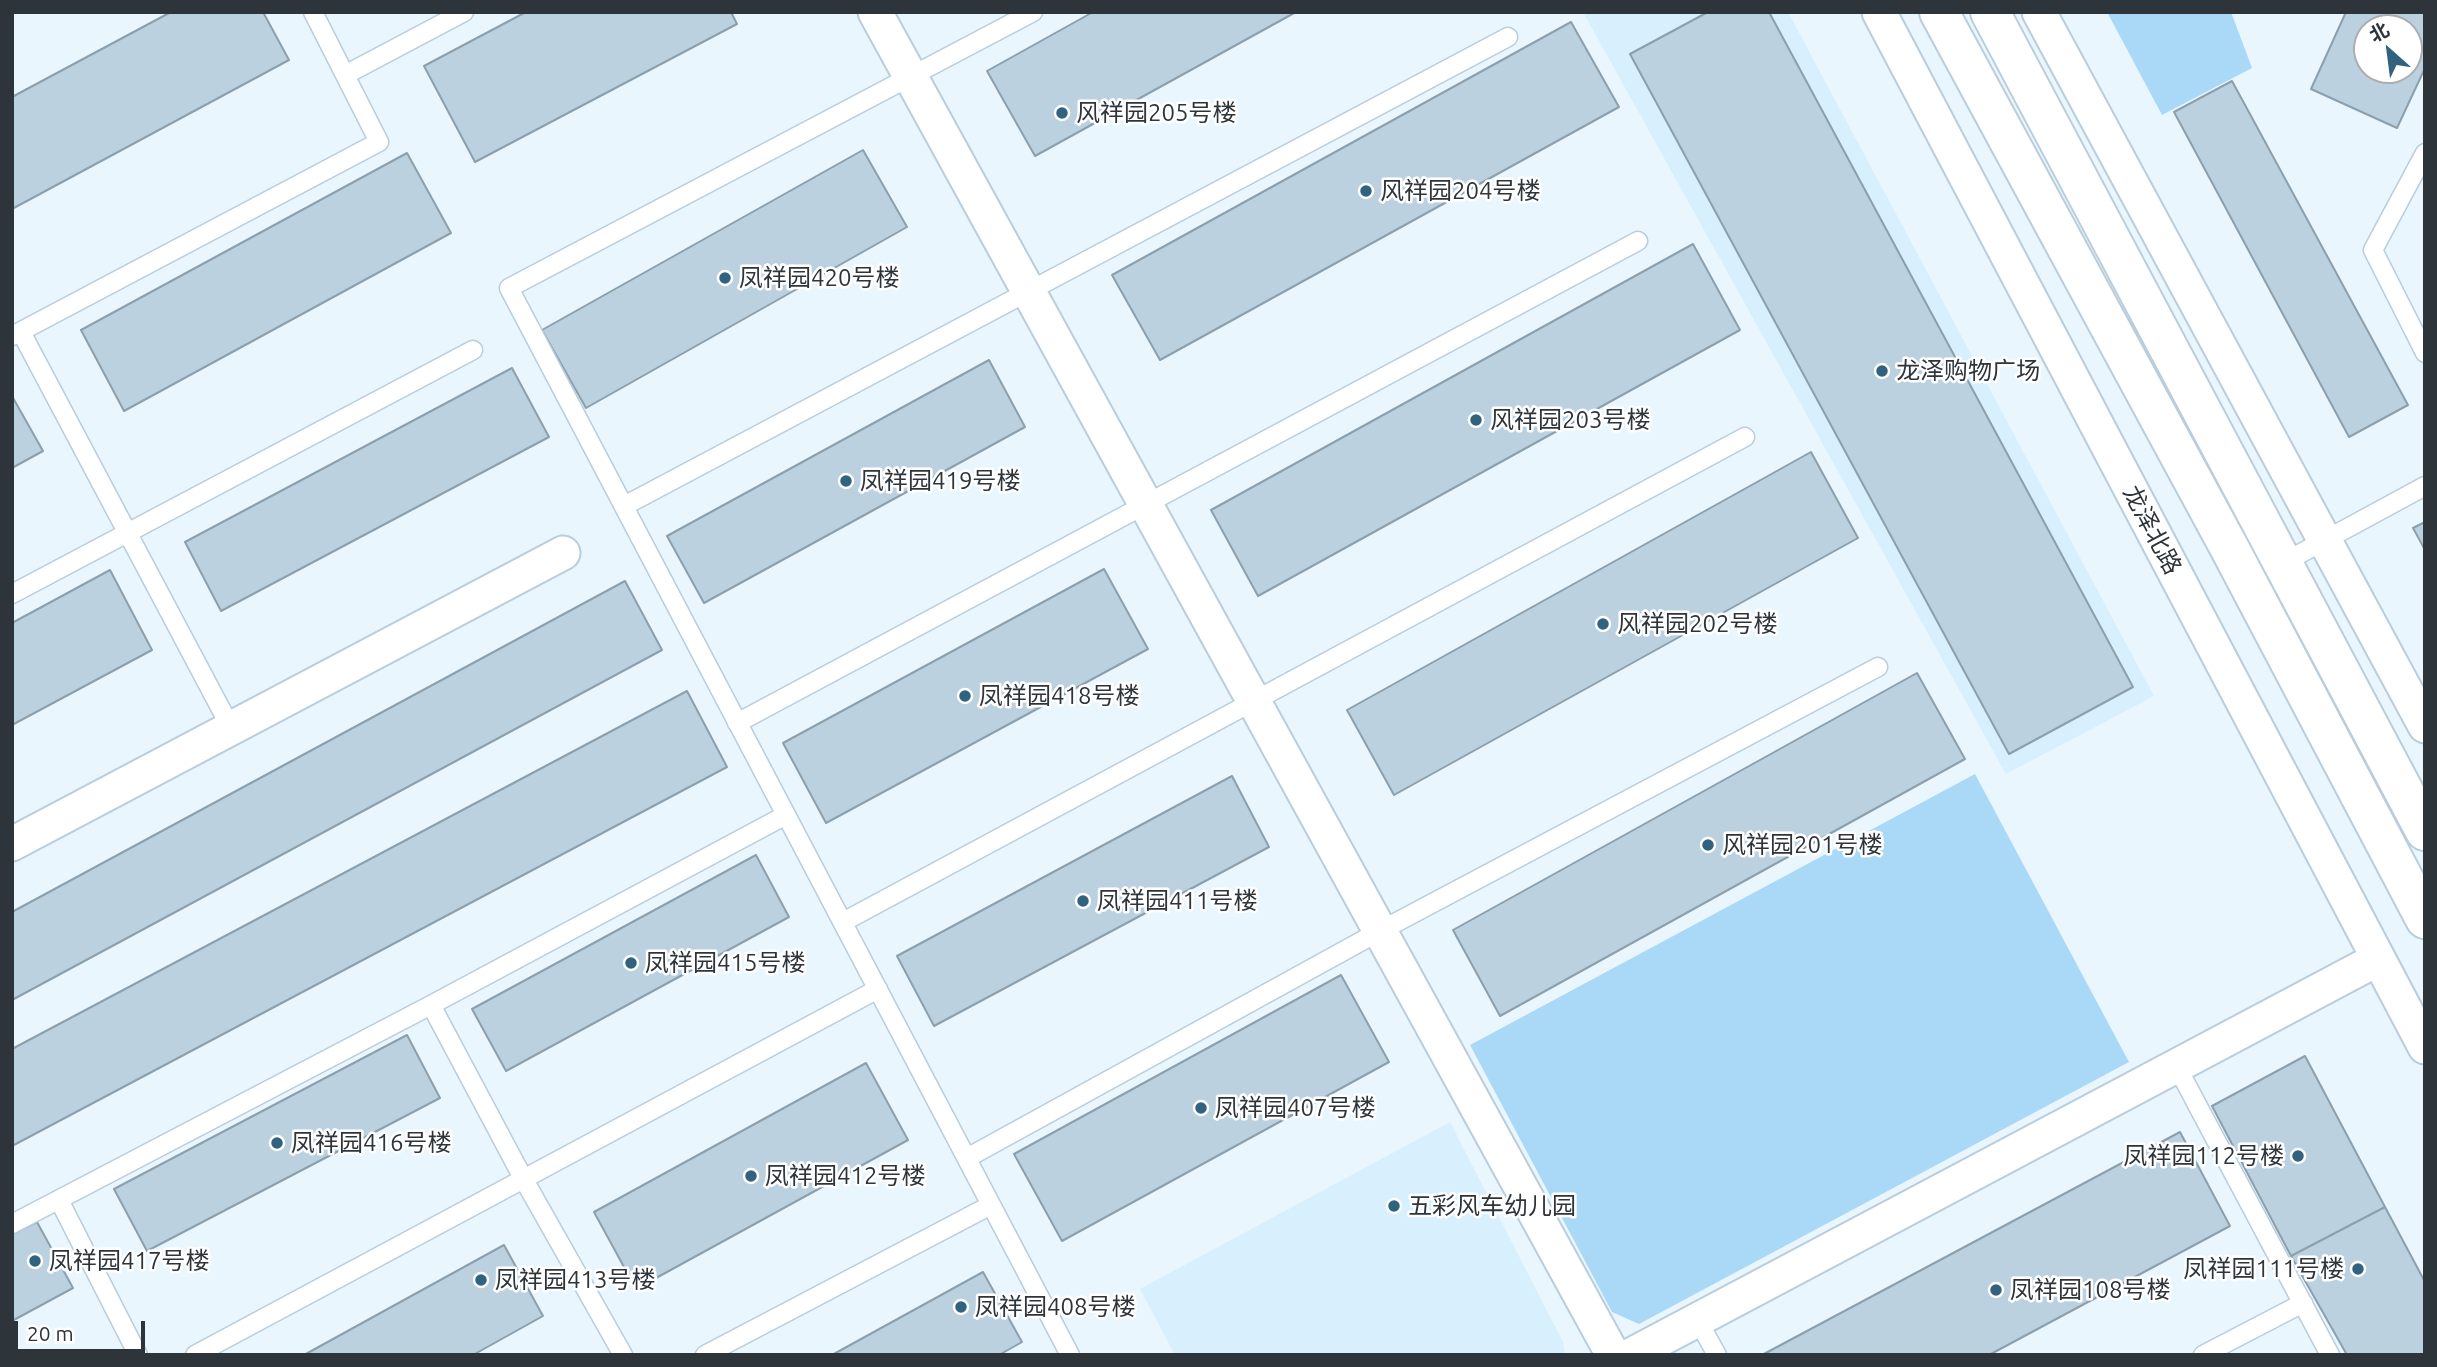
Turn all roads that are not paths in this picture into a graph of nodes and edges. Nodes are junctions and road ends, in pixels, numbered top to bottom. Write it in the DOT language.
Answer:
graph roads {
  1 [pos="313,12"];
  2 [pos="464,12"];
  3 [pos="875,12"];
  4 [pos="1033,12"];
  5 [pos="1879,12"];
  6 [pos="1940,12"];
  7 [pos="1990,12"];
  8 [pos="2039,12"];
  9 [pos="1508,37"];
  10 [pos="345,75"];
  11 [pos="911,78"];
  12 [pos="2425,153"];
  13 [pos="1638,241"];
  14 [pos="1029,292"];
  15 [pos="17,334"];
  16 [pos="473,350"];
  17 [pos="2425,353"];
  18 [pos="1745,437"];
  19 [pos="2425,486"];
  20 [pos="624,506"];
  21 [pos="1147,506"];
  22 [pos="127,533"];
  23 [pos="2325,540"];
  24 [pos="563,553"];
  25 [pos="2281,564"];
  26 [pos="12,594"];
  27 [pos="1878,667"];
  28 [pos="1255,702"];
  29 [pos="737,723"];
  30 [pos="2425,726"];
  31 [pos="231,728"];
  32 [pos="786,815"];
  33 [pos="2425,831"];
  34 [pos="12,844"];
  35 [pos="2425,919"];
  36 [pos="843,922"];
  37 [pos="1380,931"];
  38 [pos="2378,959"];
  39 [pos="878,989"];
  40 [pos="431,1005"];
  41 [pos="2425,1047"];
  42 [pos="2176,1065"];
  43 [pos="967,1158"];
  44 [pos="523,1178"];
  45 [pos="59,1200"];
  46 [pos="991,1205"];
  47 [pos="12,1224"];
  48 [pos="2303,1303"];
  49 [pos="1697,1319"];
  50 [pos="138,1355"];
  51 [pos="194,1355"];
  52 [pos="623,1355"];
  53 [pos="705,1355"];
  54 [pos="1070,1355"];
  55 [pos="1613,1355"];
  56 [pos="1631,1355"];
  57 [pos="1717,1355"];
  58 [pos="2203,1355"];
  59 [pos="2330,1355"];
  1 -- 10 [label="lane"];
  2 -- 10 [label="lane"];
  3 -- 11 [label="street"];
  4 -- 11 [label="lane"];
  5 -- 38 [label="street, 龙泽北路"];
  6 -- 35 [label="main road"];
  7 -- 25 [label="main road"];
  8 -- 23 [label="street"];
  9 -- 14 [label="lane"];
  10 -- 15 [label="lane"];
  11 -- 14 [label="street"];
  11 -- 20 [label="lane"];
  12 -- 17 [label="lane"];
  13 -- 21 [label="lane"];
  14 -- 20 [label="lane"];
  14 -- 21 [label="street"];
  15 -- 22 [label="lane"];
  16 -- 22 [label="lane"];
  18 -- 28 [label="lane"];
  19 -- 23 [label="lane"];
  20 -- 29 [label="lane"];
  21 -- 28 [label="street"];
  21 -- 29 [label="lane"];
  22 -- 26 [label="lane"];
  22 -- 31 [label="lane"];
  23 -- 25 [label="lane"];
  23 -- 30 [label="street"];
  24 -- 31 [label="street"];
  25 -- 33 [label="main road"];
  27 -- 37 [label="lane"];
  28 -- 36 [label="lane"];
  28 -- 37 [label="street"];
  29 -- 32 [label="lane"];
  31 -- 34 [label="street"];
  32 -- 36 [label="lane"];
  32 -- 40 [label="lane"];
  36 -- 39 [label="lane"];
  37 -- 43 [label="lane"];
  37 -- 55 [label="street"];
  38 -- 41 [label="street, 龙泽北路"];
  38 -- 42 [label="street"];
  39 -- 43 [label="lane"];
  39 -- 44 [label="lane"];
  40 -- 44 [label="lane"];
  40 -- 45 [label="lane"];
  42 -- 48 [label="lane"];
  42 -- 49 [label="street"];
  43 -- 46 [label="lane"];
  44 -- 51 [label="lane"];
  44 -- 52 [label="lane"];
  45 -- 47 [label="lane"];
  45 -- 50 [label="lane"];
  46 -- 53 [label="lane"];
  46 -- 54 [label="lane"];
  48 -- 58 [label="lane"];
  48 -- 59 [label="lane"];
  49 -- 56 [label="street"];
  49 -- 57 [label="lane"];
}
